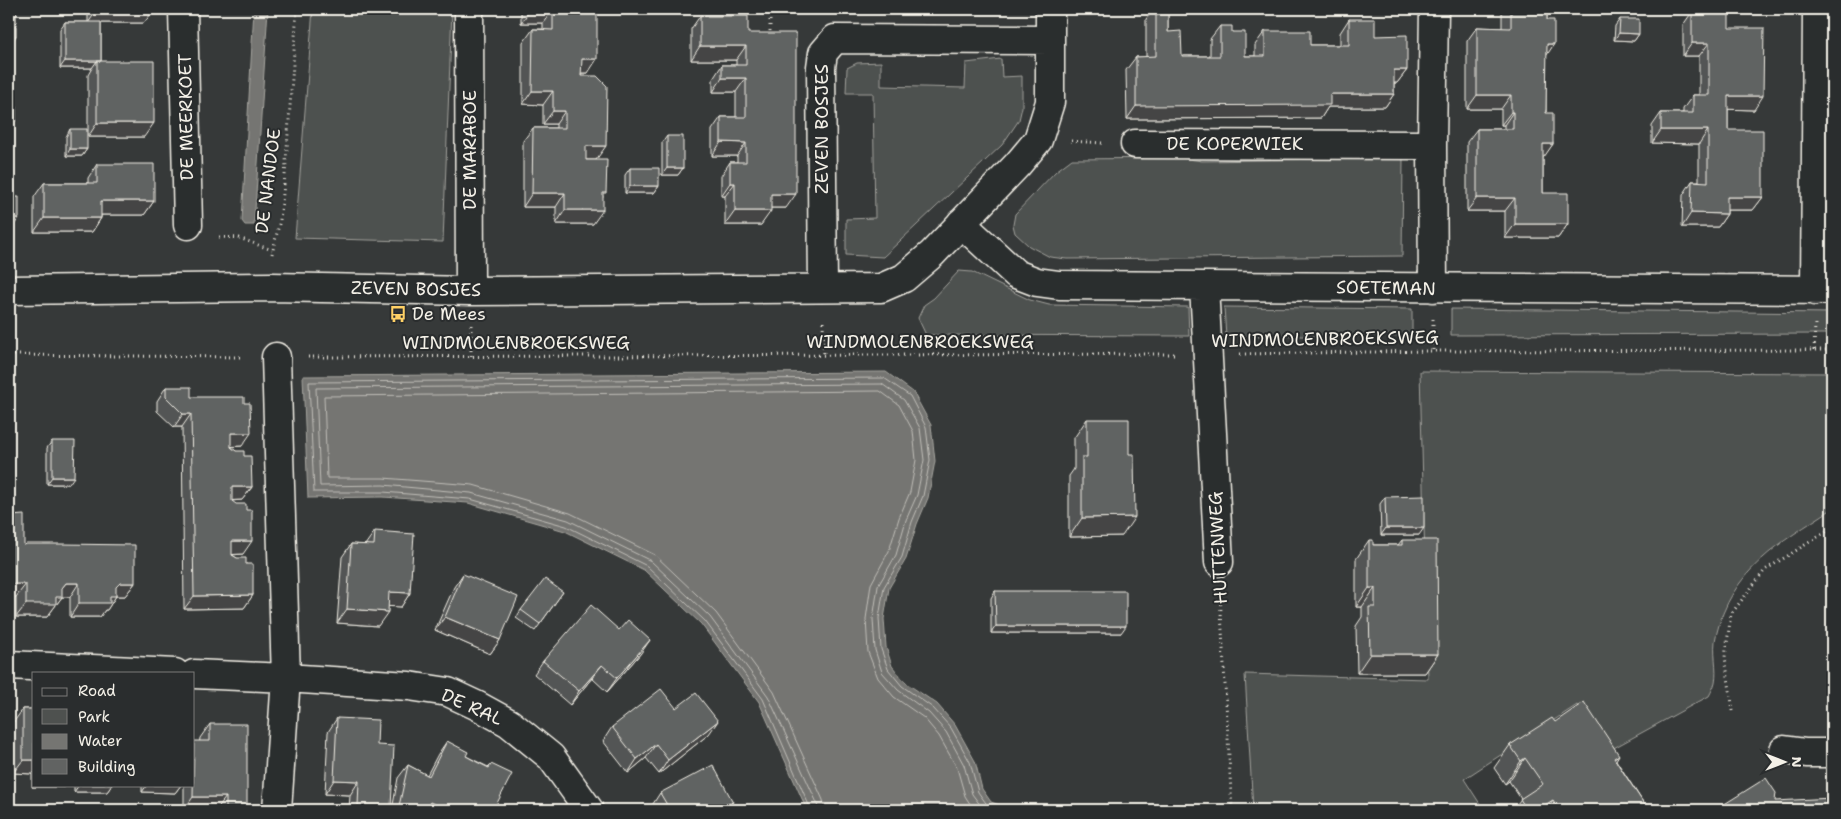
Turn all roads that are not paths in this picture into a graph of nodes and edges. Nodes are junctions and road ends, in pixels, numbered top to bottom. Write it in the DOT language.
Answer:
graph roads {
  1 [pos="183,9"];
  2 [pos="469,9"];
  3 [pos="1050,9"];
  4 [pos="1434,9"];
  5 [pos="1817,9"];
  6 [pos="1050,40"];
  7 [pos="1824,140"];
  8 [pos="1135,144"];
  9 [pos="1432,145"];
  10 [pos="960,223"];
  11 [pos="188,224"];
  12 [pos="1204,286"];
  13 [pos="822,288"];
  14 [pos="1433,288"];
  15 [pos="9,290"];
  16 [pos="1824,290"];
  17 [pos="470,291"];
  18 [pos="276,356"];
  19 [pos="1218,562"];
  20 [pos="9,666"];
  21 [pos="151,672"];
  22 [pos="195,674"];
  23 [pos="286,678"];
  24 [pos="1784,750"];
  25 [pos="1832,753"];
  26 [pos="277,810"];
  27 [pos="590,810"];
  1 -- 11 [label="street, DE MEERKOET"];
  2 -- 17 [label="street, DE MARABOE"];
  3 -- 6 [label="street, ZEVEN BOSJES"];
  4 -- 9 [label="street"];
  5 -- 7 [label="street"];
  6 -- 10 [label="street, ZEVEN BOSJES"];
  6 -- 13 [label="street, ZEVEN BOSJES"];
  7 -- 16 [label="street"];
  8 -- 9 [label="street, DE KOPERWIEK"];
  9 -- 14 [label="street"];
  10 -- 12 [label="street, SOETEMAN"];
  10 -- 13 [label="street, ZEVEN BOSJES"];
  12 -- 14 [label="street, SOETEMAN"];
  12 -- 19 [label="street, HUTTENWEG"];
  13 -- 17 [label="street, ZEVEN BOSJES"];
  14 -- 16 [label="street, SOETEMAN"];
  15 -- 17 [label="street, ZEVEN BOSJES"];
  18 -- 23 [label="street"];
  20 -- 21 [label="street"];
  22 -- 23 [label="street, DE RAL"];
  23 -- 26 [label="street"];
  23 -- 27 [label="street, DE RAL"];
  24 -- 25 [label="street"];
}
